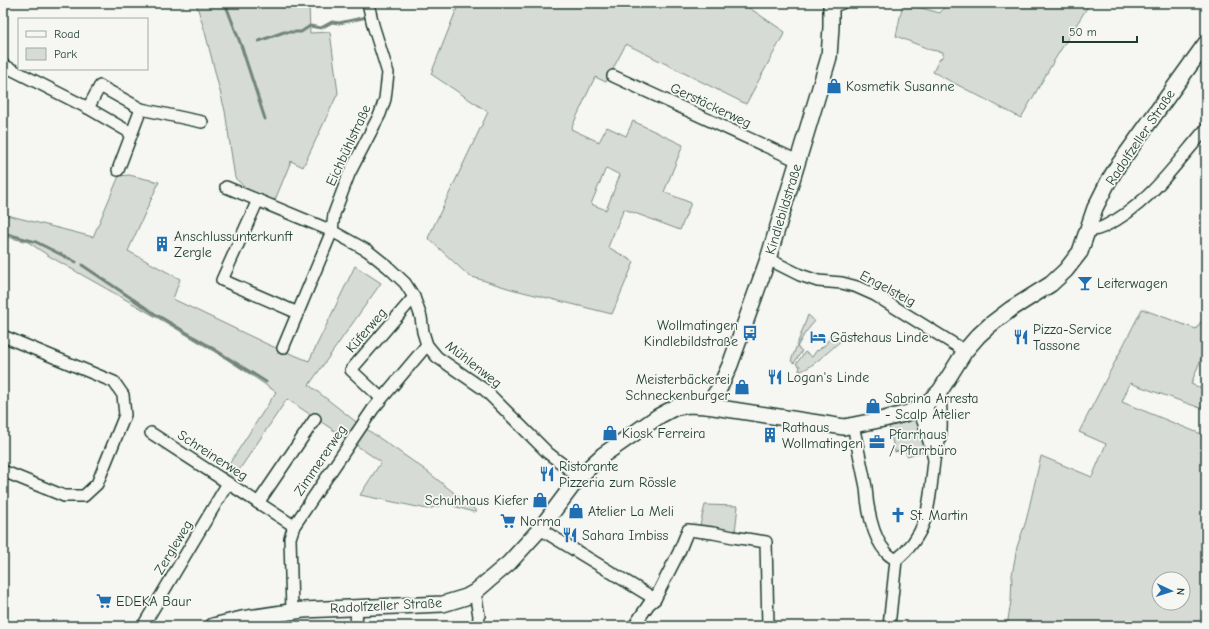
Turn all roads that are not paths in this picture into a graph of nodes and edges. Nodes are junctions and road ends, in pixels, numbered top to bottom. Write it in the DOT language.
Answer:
graph roads {
  1 [pos="368,3"];
  2 [pos="835,4"];
  3 [pos="1206,43"];
  4 [pos="3,64"];
  5 [pos="613,76"];
  6 [pos="88,108"];
  7 [pos="141,109"];
  8 [pos="202,122"];
  9 [pos="1206,129"];
  10 [pos="132,133"];
  11 [pos="798,161"];
  12 [pos="118,170"];
  13 [pos="226,187"];
  14 [pos="258,200"];
  15 [pos="332,231"];
  16 [pos="1088,232"];
  17 [pos="768,259"];
  18 [pos="414,297"];
  19 [pos="298,313"];
  20 [pos="3,336"];
  21 [pos="427,345"];
  22 [pos="283,348"];
  23 [pos="965,351"];
  24 [pos="940,391"];
  25 [pos="381,398"];
  26 [pos="706,406"];
  27 [pos="921,407"];
  28 [pos="315,419"];
  29 [pos="853,425"];
  30 [pos="151,433"];
  31 [pos="935,454"];
  32 [pos="3,471"];
  33 [pos="579,477"];
  34 [pos="228,483"];
  35 [pos="258,503"];
  36 [pos="294,526"];
  37 [pos="540,528"];
  38 [pos="896,560"];
  39 [pos="475,592"];
  40 [pos="655,599"];
  41 [pos="357,606"];
  42 [pos="292,611"];
  43 [pos="143,626"];
  44 [pos="213,626"];
  45 [pos="356,626"];
  46 [pos="478,626"];
  47 [pos="634,626"];
  48 [pos="768,626"];
  49 [pos="889,626"];
  1 -- 15 [label="street, Eichbühlstraße"];
  2 -- 11 [label="main road, Kindlebildstraße"];
  3 -- 16 [label="main road, Radolfzeller Straße"];
  4 -- 6 [label="street"];
  5 -- 11 [label="street, Gerstäckerweg"];
  6 -- 7 [label="street"];
  6 -- 10 [label="street"];
  7 -- 8 [label="street"];
  7 -- 10 [label="street"];
  9 -- 16 [label="street"];
  10 -- 12 [label="street"];
  11 -- 17 [label="main road, Kindlebildstraße"];
  13 -- 14 [label="street, Mühlenweg"];
  14 -- 15 [label="street, Mühlenweg"];
  14 -- 19 [label="street"];
  15 -- 18 [label="street, Mühlenweg"];
  15 -- 19 [label="street, Eichbühlstraße"];
  16 -- 23 [label="main road, Radolfzeller Straße"];
  17 -- 23 [label="street, Engelsteig"];
  17 -- 26 [label="main road, Kindlebildstraße"];
  18 -- 21 [label="street, Mühlenweg"];
  18 -- 25 [label="street, Küferweg"];
  19 -- 22 [label="street, Eichbühlstraße"];
  20 -- 32 [label="street"];
  21 -- 25 [label="street, Zimmererweg"];
  21 -- 33 [label="street, Mühlenweg"];
  23 -- 24 [label="main road, Radolfzeller Straße"];
  24 -- 27 [label="main road, Radolfzeller Straße"];
  24 -- 31 [label="street"];
  25 -- 36 [label="street, Zimmererweg"];
  26 -- 29 [label="main road, Radolfzeller Straße"];
  26 -- 33 [label="main road, Radolfzeller Straße"];
  27 -- 29 [label="main road, Radolfzeller Straße"];
  27 -- 31 [label="street"];
  28 -- 35 [label="street"];
  29 -- 38 [label="street"];
  30 -- 34 [label="street, Schreinerweg"];
  31 -- 38 [label="street"];
  33 -- 37 [label="main road, Radolfzeller Straße"];
  34 -- 35 [label="street, Schreinerweg"];
  34 -- 43 [label="street, Zergleweg"];
  35 -- 36 [label="street, Schreinerweg"];
  36 -- 42 [label="street, Zimmererweg"];
  37 -- 39 [label="main road, Radolfzeller Straße"];
  37 -- 40 [label="street"];
  38 -- 49 [label="street"];
  39 -- 41 [label="main road, Radolfzeller Straße"];
  39 -- 46 [label="street"];
  40 -- 47 [label="street"];
  40 -- 48 [label="street"];
  41 -- 42 [label="main road, Radolfzeller Straße"];
  41 -- 45 [label="street"];
  42 -- 44 [label="main road, Radolfzeller Straße"];
}
